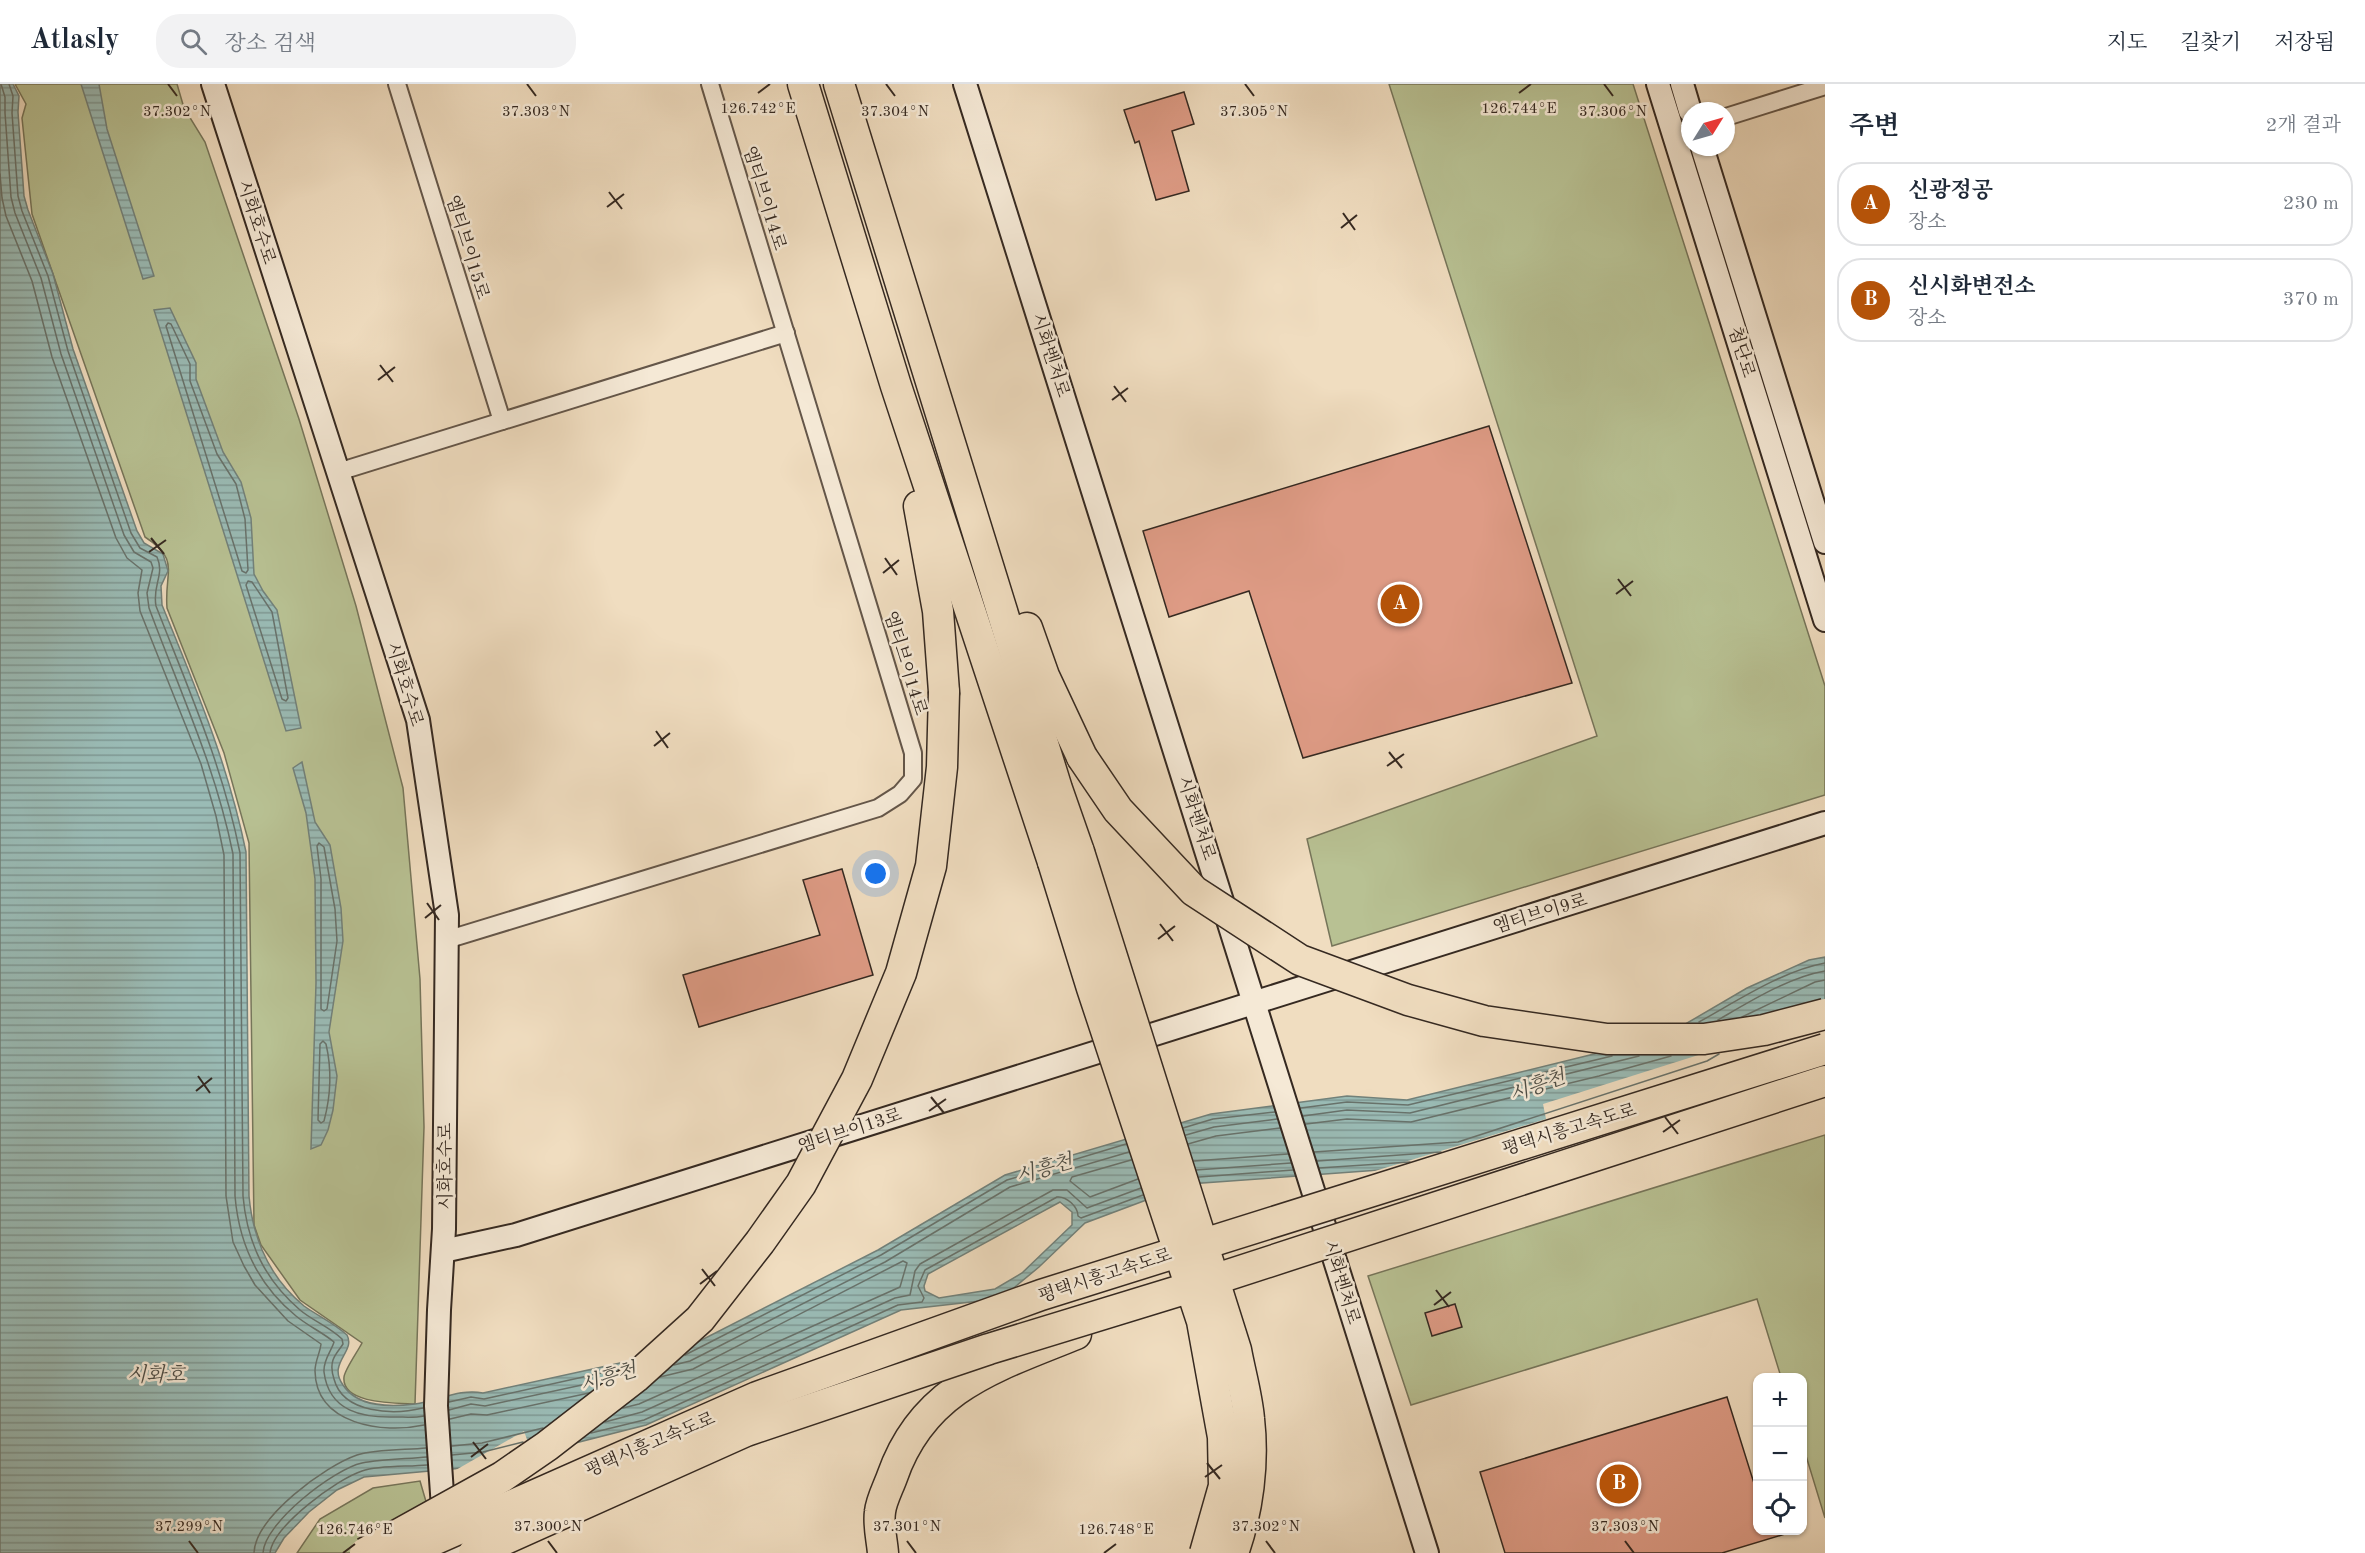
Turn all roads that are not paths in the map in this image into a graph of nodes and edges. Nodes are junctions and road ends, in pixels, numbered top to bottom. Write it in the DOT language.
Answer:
graph roads {
  1 [pos="213,84"];
  2 [pos="397,84"];
  3 [pos="710,84"];
  4 [pos="803,84"];
  5 [pos="839,84"];
  6 [pos="965,84"];
  7 [pos="1658,84"];
  8 [pos="1682,84"];
  9 [pos="1825,86"];
  10 [pos="1687,102"];
  11 [pos="1735,114"];
  12 [pos="1681,129"];
  13 [pos="1689,156"];
  14 [pos="1705,156"];
  15 [pos="899,279"];
  16 [pos="786,333"];
  17 [pos="501,421"];
  18 [pos="338,472"];
  19 [pos="1825,542"];
  20 [pos="1825,620"];
  21 [pos="1825,823"];
  22 [pos="1066,857"];
  23 [pos="446,940"];
  24 [pos="1255,1002"];
  25 [pos="1825,1014"];
  26 [pos="1825,1049"];
  27 [pos="1825,1081"];
  28 [pos="443,1251"];
  29 [pos="1185,1290"];
  30 [pos="365,1553"];
  31 [pos="404,1553"];
  32 [pos="455,1553"];
  33 [pos="474,1553"];
  34 [pos="883,1553"];
  35 [pos="1205,1553"];
  36 [pos="1233,1553"];
  37 [pos="1427,1553"];
  1 -- 18 [label="street, 시화호수로"];
  2 -- 17 [label="street, 엠티브이15로"];
  3 -- 16 [label="street, 엠티브이14로"];
  4 -- 22 [label="highway"];
  4 -- 30 [label="highway, bridge"];
  5 -- 15 [label="highway"];
  6 -- 24 [label="street, 시화벤처로"];
  7 -- 12 [label="street, 첨단로"];
  8 -- 10 [label="street"];
  9 -- 11 [label="street"];
  13 -- 20 [label="street, 첨단로"];
  14 -- 19 [label="street, 첨단로"];
  15 -- 22 [label="highway"];
  15 -- 25 [label="highway, bridge"];
  16 -- 17 [label="street"];
  16 -- 23 [label="street, 엠티브이14로"];
  17 -- 18 [label="street"];
  18 -- 23 [label="street, 시화호수로"];
  21 -- 24 [label="street, 엠티브이9로"];
  22 -- 35 [label="highway, bridge"];
  22 -- 36 [label="highway, bridge"];
  23 -- 28 [label="street, 시화호수로"];
  24 -- 28 [label="street, 엠티브이13로"];
  24 -- 37 [label="street, 시화벤처로"];
  26 -- 31 [label="highway, 평택시흥고속도로, bridge"];
  27 -- 29 [label="highway, 평택시흥고속도로, bridge"];
  28 -- 32 [label="street, 시화호수로"];
  29 -- 33 [label="highway, 평택시흥고속도로, bridge"];
  29 -- 34 [label="highway, bridge"];
}
